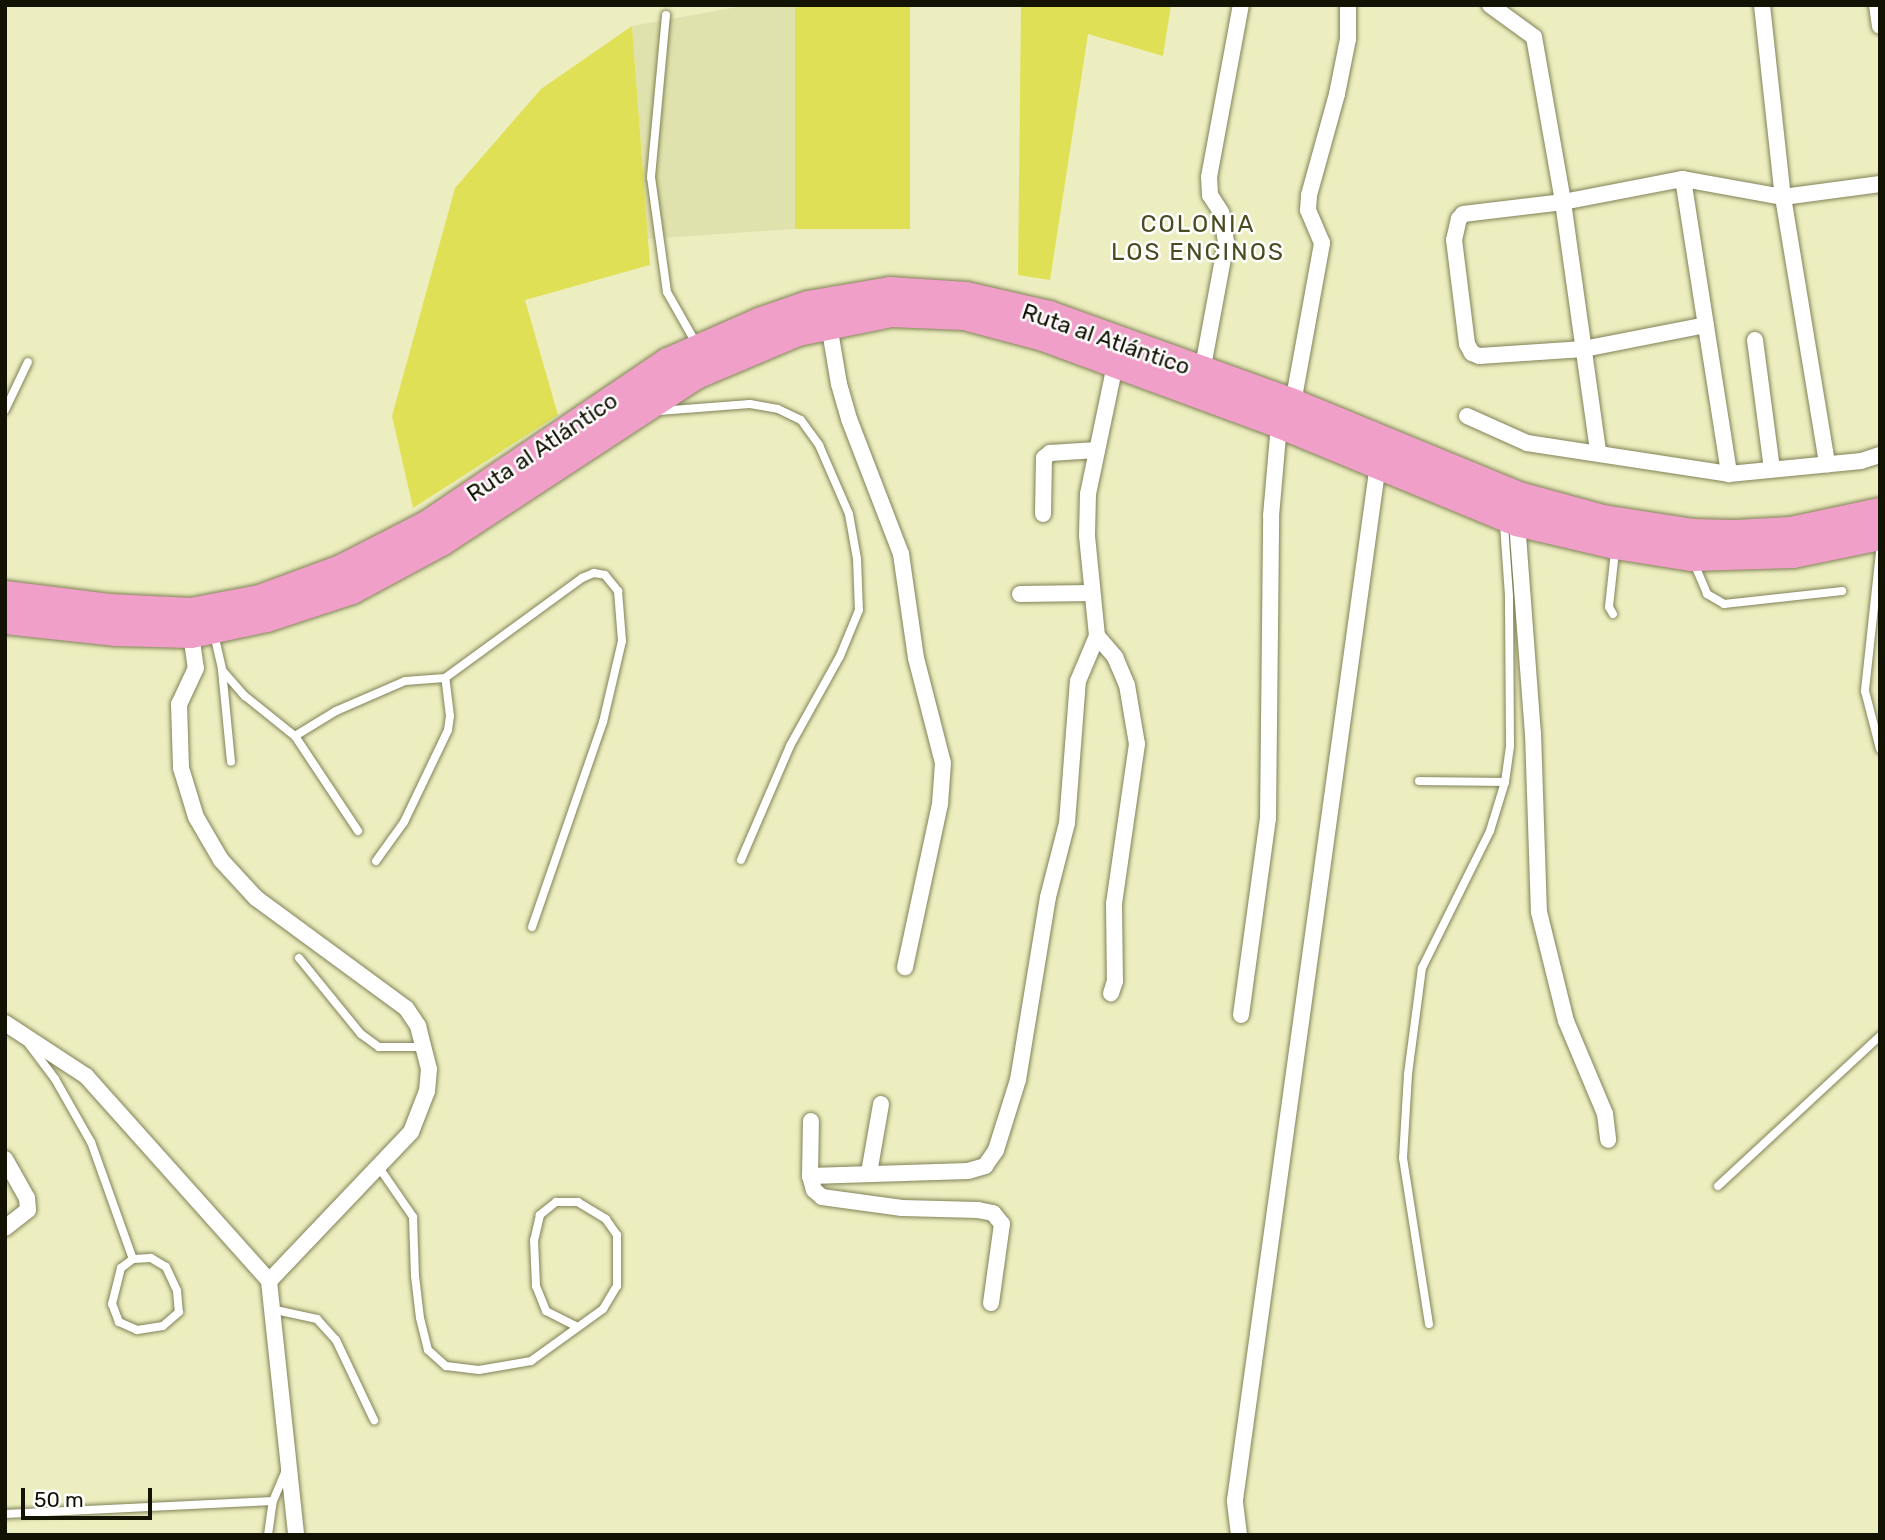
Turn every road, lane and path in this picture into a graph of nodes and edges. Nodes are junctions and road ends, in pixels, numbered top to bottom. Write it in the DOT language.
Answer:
graph roads {
  1 [pos="1241,5"];
  2 [pos="1348,5"];
  3 [pos="1490,5"];
  4 [pos="1762,5"];
  5 [pos="1877,5"];
  6 [pos="666,15"];
  7 [pos="1880,26"];
  8 [pos="1683,178"];
  9 [pos="1880,184"];
  10 [pos="1783,197"];
  11 [pos="1563,202"];
  12 [pos="829,325"];
  13 [pos="1706,325"];
  14 [pos="1755,340"];
  15 [pos="699,349"];
  16 [pos="1584,349"];
  17 [pos="28,362"];
  18 [pos="1115,365"];
  19 [pos="1202,372"];
  20 [pos="5,410"];
  21 [pos="638,411"];
  22 [pos="1286,414"];
  23 [pos="1467,416"];
  24 [pos="1097,450"];
  25 [pos="1598,452"];
  26 [pos="1880,455"];
  27 [pos="1378,464"];
  28 [pos="1827,464"];
  29 [pos="1772,469"];
  30 [pos="1729,474"];
  31 [pos="1880,512"];
  32 [pos="1044,514"];
  33 [pos="1510,519"];
  34 [pos="1880,536"];
  35 [pos="1615,545"];
  36 [pos="1880,552"];
  37 [pos="1692,556"];
  38 [pos="1842,591"];
  39 [pos="1091,593"];
  40 [pos="1020,594"];
  41 [pos="5,596"];
  42 [pos="1612,614"];
  43 [pos="5,620"];
  44 [pos="202,632"];
  45 [pos="1097,636"];
  46 [pos="222,670"];
  47 [pos="445,678"];
  48 [pos="295,736"];
  49 [pos="1880,749"];
  50 [pos="231,762"];
  51 [pos="1419,781"];
  52 [pos="1505,782"];
  53 [pos="358,831"];
  54 [pos="741,860"];
  55 [pos="376,861"];
  56 [pos="533,927"];
  57 [pos="299,958"];
  58 [pos="905,967"];
  59 [pos="1111,993"];
  60 [pos="1241,1014"];
  61 [pos="5,1023"];
  62 [pos="20,1032"];
  63 [pos="1880,1036"];
  64 [pos="425,1047"];
  65 [pos="881,1104"];
  66 [pos="811,1121"];
  67 [pos="1608,1140"];
  68 [pos="5,1159"];
  69 [pos="378,1166"];
  70 [pos="869,1173"];
  71 [pos="810,1176"];
  72 [pos="1718,1186"];
  73 [pos="5,1228"];
  74 [pos="133,1259"];
  75 [pos="269,1281"];
  76 [pos="991,1303"];
  77 [pos="271,1309"];
  78 [pos="1429,1324"];
  79 [pos="576,1326"];
  80 [pos="374,1420"];
  81 [pos="287,1469"];
  82 [pos="273,1501"];
  83 [pos="5,1514"];
  84 [pos="268,1535"];
  85 [pos="296,1535"];
  86 [pos="1239,1535"];
  1 -- 19 [label="street"];
  2 -- 22 [label="street"];
  3 -- 11 [label="street"];
  4 -- 10 [label="street"];
  5 -- 7 [label="street"];
  6 -- 15 [label="lane"];
  8 -- 10 [label="street"];
  8 -- 11 [label="street"];
  8 -- 13 [label="street"];
  9 -- 10 [label="street"];
  10 -- 28 [label="street"];
  11 -- 16 [label="street"];
  11 -- 16 [label="street"];
  12 -- 18 [label="highway, Ruta al Atlántico"];
  12 -- 21 [label="highway, Ruta al Atlántico"];
  12 -- 58 [label="street"];
  13 -- 16 [label="street"];
  13 -- 30 [label="street"];
  14 -- 29 [label="street"];
  15 -- 19 [label="highway, Ruta al Atlántico"];
  15 -- 41 [label="highway, Ruta al Atlántico"];
  16 -- 25 [label="street"];
  17 -- 20 [label="lane"];
  18 -- 22 [label="highway, Ruta al Atlántico"];
  18 -- 24 [label="street"];
  19 -- 22 [label="highway, Ruta al Atlántico"];
  21 -- 44 [label="highway, Ruta al Atlántico"];
  21 -- 54 [label="lane"];
  22 -- 27 [label="highway, Ruta al Atlántico"];
  22 -- 31 [label="highway, Ruta al Atlántico"];
  22 -- 60 [label="street"];
  23 -- 25 [label="street"];
  24 -- 32 [label="street"];
  24 -- 39 [label="street"];
  25 -- 30 [label="street"];
  26 -- 28 [label="street"];
  27 -- 33 [label="highway, Ruta al Atlántico"];
  27 -- 86 [label="street"];
  28 -- 29 [label="street"];
  29 -- 30 [label="street"];
  33 -- 35 [label="highway, Ruta al Atlántico"];
  33 -- 52 [label="lane"];
  33 -- 67 [label="street"];
  34 -- 37 [label="highway, Ruta al Atlántico"];
  35 -- 37 [label="highway, Ruta al Atlántico"];
  35 -- 42 [label="lane"];
  36 -- 49 [label="lane"];
  37 -- 38 [label="lane"];
  39 -- 40 [label="street"];
  39 -- 45 [label="street"];
  43 -- 44 [label="highway, Ruta al Atlántico"];
  44 -- 46 [label="lane"];
  44 -- 64 [label="street"];
  45 -- 59 [label="street"];
  45 -- 70 [label="street"];
  46 -- 48 [label="lane"];
  46 -- 50 [label="lane"];
  47 -- 48 [label="lane"];
  47 -- 55 [label="lane"];
  47 -- 56 [label="lane"];
  48 -- 53 [label="lane"];
  51 -- 52 [label="lane"];
  52 -- 78 [label="lane"];
  57 -- 64 [label="lane"];
  61 -- 62 [label="street"];
  62 -- 74 [label="lane"];
  62 -- 75 [label="street"];
  63 -- 72 [label="lane"];
  64 -- 69 [label="street"];
  65 -- 70 [label="street"];
  66 -- 71 [label="street"];
  68 -- 73 [label="street"];
  69 -- 75 [label="street"];
  69 -- 79 [label="lane"];
  70 -- 71 [label="street"];
  71 -- 76 [label="street"];
  74 -- 74 [label="lane"];
  75 -- 77 [label="street"];
  77 -- 80 [label="lane"];
  77 -- 81 [label="street"];
  79 -- 79 [label="lane"];
  81 -- 82 [label="lane"];
  81 -- 85 [label="street"];
  82 -- 83 [label="lane"];
  82 -- 84 [label="lane"];
}
